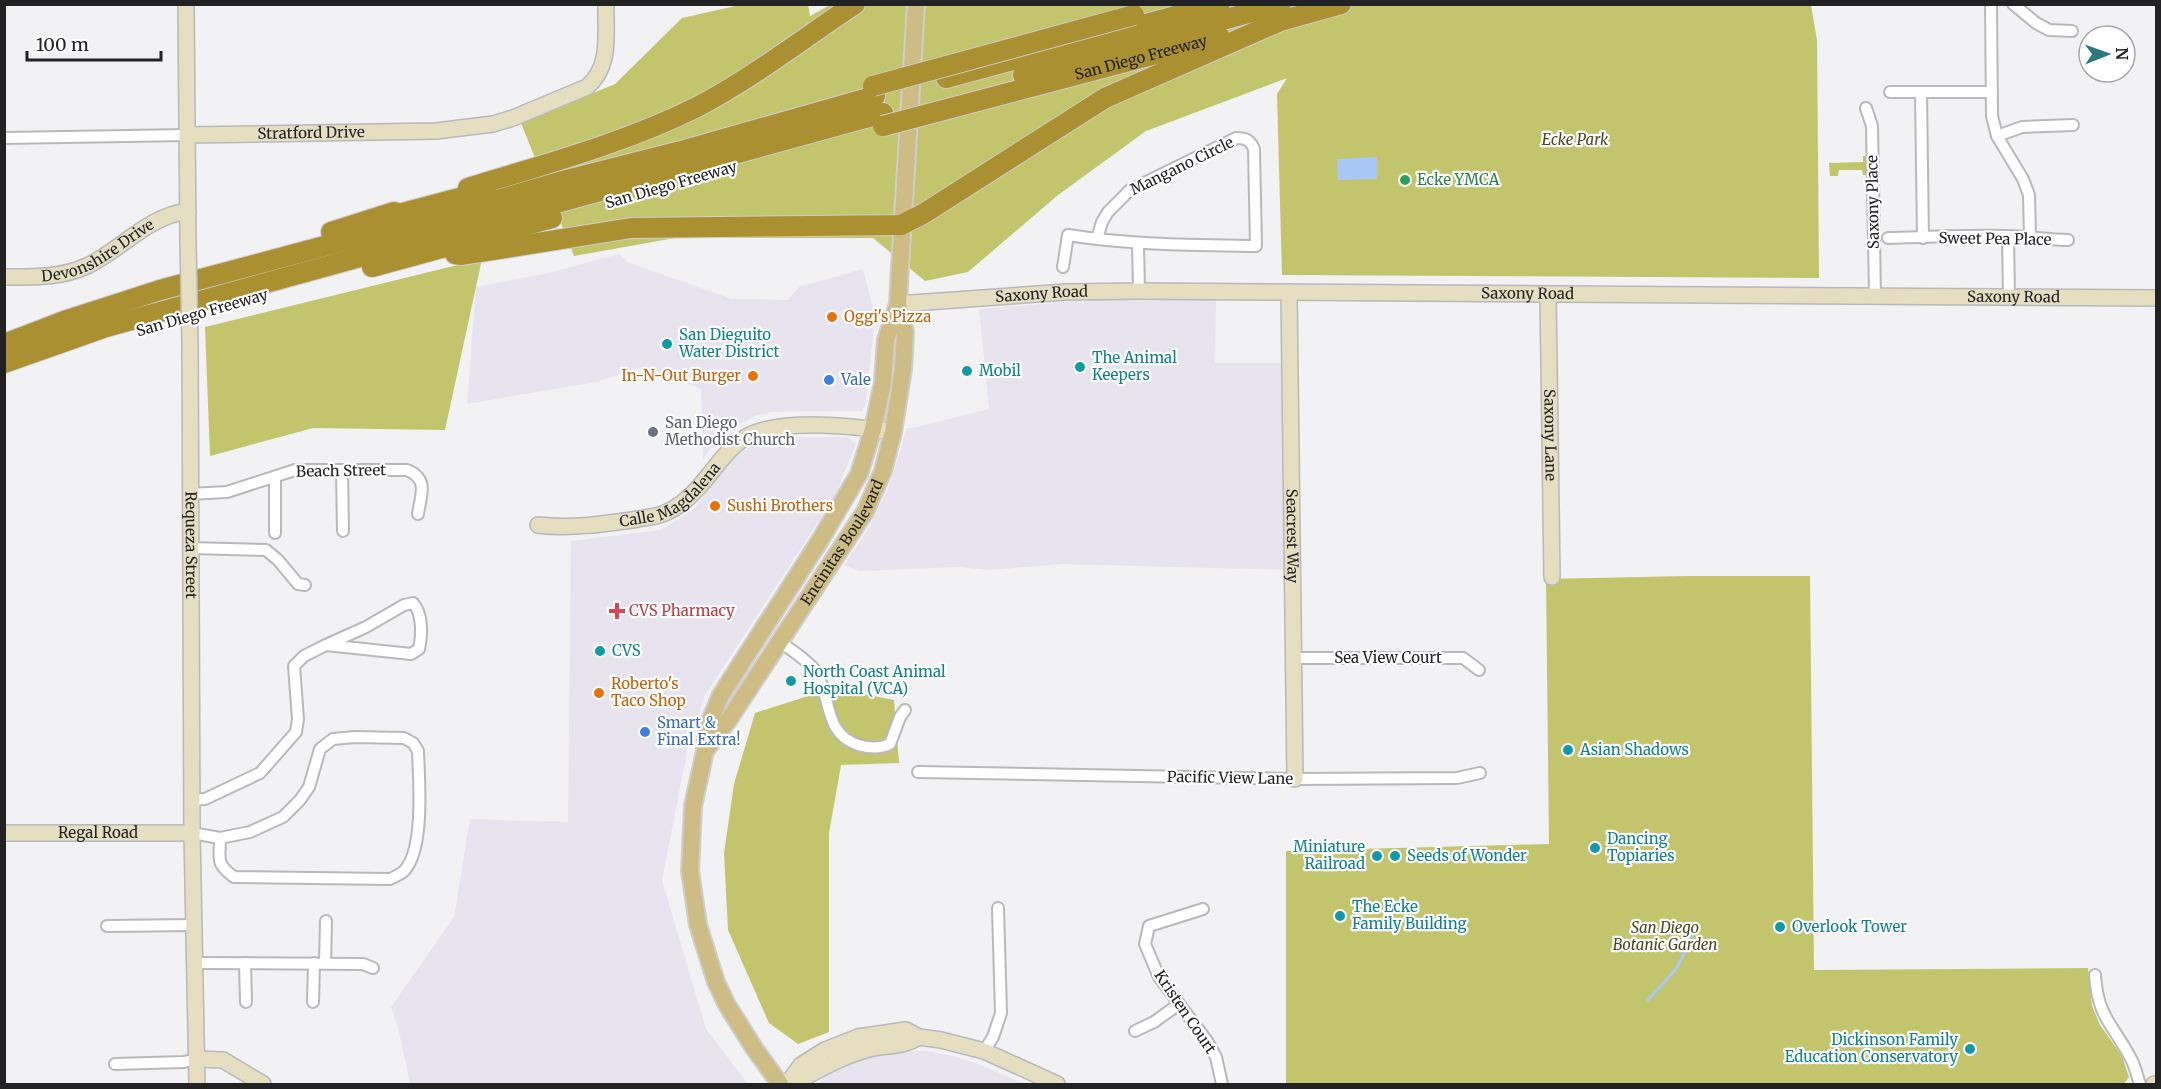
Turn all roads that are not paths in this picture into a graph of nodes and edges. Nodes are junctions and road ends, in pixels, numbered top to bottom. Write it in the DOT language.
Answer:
graph roads {
  1 [pos="186,4"];
  2 [pos="606,4"];
  3 [pos="855,4"];
  4 [pos="916,4"];
  5 [pos="1174,4"];
  6 [pos="1220,4"];
  7 [pos="1341,4"];
  8 [pos="1990,4"];
  9 [pos="2013,4"];
  10 [pos="1279,14"];
  11 [pos="2072,31"];
  12 [pos="1890,92"];
  13 [pos="1992,92"];
  14 [pos="1921,94"];
  15 [pos="878,106"];
  16 [pos="1866,108"];
  17 [pos="2073,125"];
  18 [pos="187,135"];
  19 [pos="1997,136"];
  20 [pos="4,138"];
  21 [pos="188,211"];
  22 [pos="901,225"];
  23 [pos="317,236"];
  24 [pos="2008,236"];
  25 [pos="2030,237"];
  26 [pos="1888,238"];
  27 [pos="1923,238"];
  28 [pos="1097,239"];
  29 [pos="2068,240"];
  30 [pos="1138,244"];
  31 [pos="437,250"];
  32 [pos="1063,267"];
  33 [pos="4,277"];
  34 [pos="1138,291"];
  35 [pos="1289,292"];
  36 [pos="1548,294"];
  37 [pos="1875,297"];
  38 [pos="2009,297"];
  39 [pos="2157,298"];
  40 [pos="898,304"];
  41 [pos="4,331"];
  42 [pos="4,344"];
  43 [pos="4,363"];
  44 [pos="4,377"];
  45 [pos="873,429"];
  46 [pos="893,432"];
  47 [pos="342,470"];
  48 [pos="275,477"];
  49 [pos="190,494"];
  50 [pos="418,514"];
  51 [pos="537,525"];
  52 [pos="343,531"];
  53 [pos="275,533"];
  54 [pos="190,548"];
  55 [pos="1552,577"];
  56 [pos="305,585"];
  57 [pos="780,642"];
  58 [pos="326,645"];
  59 [pos="1293,657"];
  60 [pos="1479,670"];
  61 [pos="905,710"];
  62 [pos="705,751"];
  63 [pos="918,772"];
  64 [pos="1480,773"];
  65 [pos="1295,779"];
  66 [pos="192,800"];
  67 [pos="4,833"];
  68 [pos="192,833"];
  69 [pos="220,838"];
  70 [pos="998,908"];
  71 [pos="1203,909"];
  72 [pos="326,921"];
  73 [pos="195,925"];
  74 [pos="106,926"];
  75 [pos="195,963"];
  76 [pos="245,963"];
  77 [pos="319,963"];
  78 [pos="374,968"];
  79 [pos="2095,975"];
  80 [pos="246,1002"];
  81 [pos="313,1002"];
  82 [pos="1179,1004"];
  83 [pos="1134,1031"];
  84 [pos="919,1037"];
  85 [pos="984,1051"];
  86 [pos="196,1059"];
  87 [pos="115,1064"];
  88 [pos="197,1084"];
  89 [pos="263,1084"];
  90 [pos="780,1084"];
  91 [pos="787,1084"];
  92 [pos="792,1084"];
  93 [pos="1058,1084"];
  94 [pos="1222,1084"];
  95 [pos="2140,1084"];
  1 -- 18 [label="street, Requeza Street"];
  2 -- 18 [label="street, Stratford Drive"];
  3 -- 23 [label="highway"];
  4 -- 22 [label="main road, Encinitas Boulevard"];
  5 -- 15 [label="highway, San Diego Freeway, bridge"];
  6 -- 15 [label="highway"];
  7 -- 10 [label="highway, San Diego Freeway"];
  8 -- 13 [label="street"];
  9 -- 11 [label="street"];
  10 -- 15 [label="highway, San Diego Freeway, bridge"];
  10 -- 22 [label="highway"];
  12 -- 14 [label="street"];
  13 -- 14 [label="street"];
  13 -- 19 [label="street"];
  14 -- 27 [label="street, Sweet Pea Place"];
  15 -- 23 [label="highway, San Diego Freeway"];
  15 -- 31 [label="highway, San Diego Freeway"];
  15 -- 42 [label="highway"];
  15 -- 43 [label="highway"];
  16 -- 37 [label="street, Saxony Place"];
  17 -- 19 [label="street"];
  18 -- 20 [label="street, Stratford Drive"];
  18 -- 21 [label="street, Requeza Street"];
  19 -- 25 [label="street"];
  21 -- 33 [label="street, Devonshire Drive"];
  21 -- 49 [label="street, Requeza Street, bridge"];
  22 -- 31 [label="highway"];
  22 -- 40 [label="main road, Encinitas Boulevard"];
  23 -- 41 [label="highway, San Diego Freeway"];
  24 -- 25 [label="street, Sweet Pea Place"];
  24 -- 27 [label="street, Sweet Pea Place"];
  24 -- 38 [label="street"];
  25 -- 29 [label="street, Sweet Pea Place"];
  26 -- 27 [label="street, Sweet Pea Place"];
  28 -- 30 [label="street, Mangano Circle"];
  28 -- 30 [label="street, Mangano Circle"];
  28 -- 32 [label="street, Mangano Circle"];
  30 -- 34 [label="street"];
  31 -- 44 [label="highway, San Diego Freeway"];
  34 -- 35 [label="street, Saxony Road"];
  34 -- 40 [label="street, Saxony Road"];
  35 -- 36 [label="street, Saxony Road"];
  35 -- 59 [label="street, Seacrest Way"];
  36 -- 37 [label="street, Saxony Road"];
  36 -- 55 [label="street, Saxony Lane"];
  37 -- 38 [label="street, Saxony Road"];
  38 -- 39 [label="street, Saxony Road"];
  40 -- 45 [label="main road, Encinitas Boulevard"];
  40 -- 46 [label="main road, Encinitas Boulevard"];
  45 -- 46 [label="street, Calle Magdalena"];
  45 -- 51 [label="street, Calle Magdalena"];
  45 -- 62 [label="main road, Encinitas Boulevard"];
  46 -- 57 [label="main road, Encinitas Boulevard"];
  47 -- 48 [label="street, Beach Street"];
  47 -- 50 [label="street, Beach Street"];
  47 -- 52 [label="street"];
  48 -- 49 [label="street, Beach Street"];
  48 -- 53 [label="street"];
  49 -- 54 [label="street, Requeza Street"];
  54 -- 56 [label="street"];
  54 -- 66 [label="street, Requeza Street"];
  57 -- 61 [label="street"];
  57 -- 62 [label="main road, Encinitas Boulevard"];
  58 -- 58 [label="street"];
  58 -- 66 [label="street"];
  59 -- 60 [label="street, Sea View Court"];
  59 -- 65 [label="street, Seacrest Way"];
  62 -- 90 [label="main road, Encinitas Boulevard"];
  63 -- 65 [label="street, Pacific View Lane"];
  64 -- 65 [label="street, Pacific View Lane"];
  66 -- 68 [label="street, Requeza Street"];
  67 -- 68 [label="street, Regal Road"];
  68 -- 69 [label="street"];
  68 -- 73 [label="street, Requeza Street"];
  69 -- 69 [label="street"];
  70 -- 85 [label="street"];
  71 -- 82 [label="street, Kristen Court"];
  72 -- 77 [label="street"];
  73 -- 74 [label="street"];
  73 -- 75 [label="street, Requeza Street"];
  75 -- 76 [label="street"];
  75 -- 86 [label="street, Requeza Street"];
  76 -- 77 [label="street"];
  76 -- 80 [label="street"];
  77 -- 78 [label="street"];
  77 -- 81 [label="street"];
  79 -- 95 [label="street"];
  82 -- 83 [label="street"];
  82 -- 94 [label="street, Kristen Court"];
  84 -- 85 [label="street"];
  84 -- 91 [label="street"];
  84 -- 92 [label="street"];
  85 -- 93 [label="street"];
  86 -- 87 [label="street"];
  86 -- 88 [label="street, Requeza Street"];
  86 -- 89 [label="street"];
}
